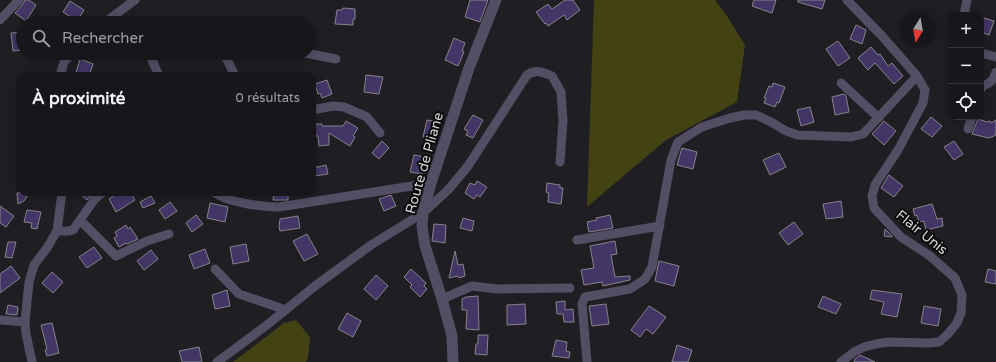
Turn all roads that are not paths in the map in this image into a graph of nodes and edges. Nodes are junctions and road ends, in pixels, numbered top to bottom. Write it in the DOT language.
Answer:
graph roads {
  1 [pos="19,0"];
  2 [pos="135,0"];
  3 [pos="496,0"];
  4 [pos="847,0"];
  5 [pos="967,0"];
  6 [pos="965,12"];
  7 [pos="113,16"];
  8 [pos="0,20"];
  9 [pos="984,54"];
  10 [pos="316,55"];
  11 [pos="996,57"];
  12 [pos="336,59"];
  13 [pos="66,60"];
  14 [pos="152,60"];
  15 [pos="227,60"];
  16 [pos="61,72"];
  17 [pos="157,72"];
  18 [pos="233,72"];
  19 [pos="996,72"];
  20 [pos="917,76"];
  21 [pos="841,83"];
  22 [pos="984,85"];
  23 [pos="316,109"];
  24 [pos="879,118"];
  25 [pos="971,120"];
  26 [pos="968,129"];
  27 [pos="380,133"];
  28 [pos="560,162"];
  29 [pos="431,183"];
  30 [pos="61,196"];
  31 [pos="98,196"];
  32 [pos="221,196"];
  33 [pos="423,213"];
  34 [pos="80,220"];
  35 [pos="660,226"];
  36 [pos="57,230"];
  37 [pos="169,234"];
  38 [pos="576,240"];
  39 [pos="215,269"];
  40 [pos="570,288"];
  41 [pos="442,299"];
  42 [pos="286,310"];
  43 [pos="0,320"];
  44 [pos="25,322"];
  45 [pos="32,362"];
  46 [pos="217,362"];
  47 [pos="453,362"];
  48 [pos="587,362"];
  49 [pos="841,362"];
  1 -- 8 [label="street"];
  2 -- 7 [label="street"];
  3 -- 29 [label="street, Route de Pliane"];
  4 -- 20 [label="street, Flair Unis"];
  5 -- 6 [label="street"];
  9 -- 11 [label="street"];
  10 -- 12 [label="street"];
  13 -- 16 [label="street"];
  14 -- 17 [label="street"];
  15 -- 18 [label="street"];
  19 -- 22 [label="street"];
  20 -- 24 [label="street"];
  20 -- 49 [label="street, Flair Unis"];
  21 -- 24 [label="street"];
  23 -- 27 [label="street"];
  24 -- 35 [label="street"];
  25 -- 26 [label="street"];
  28 -- 33 [label="street"];
  29 -- 32 [label="street"];
  29 -- 33 [label="street, Route de Pliane"];
  30 -- 36 [label="street"];
  31 -- 34 [label="street"];
  33 -- 41 [label="street, Route de Pliane"];
  33 -- 42 [label="street"];
  34 -- 36 [label="street"];
  34 -- 37 [label="street"];
  35 -- 38 [label="street"];
  35 -- 48 [label="street"];
  36 -- 44 [label="street"];
  39 -- 42 [label="street"];
  40 -- 41 [label="street"];
  41 -- 47 [label="street, Route de Pliane"];
  42 -- 46 [label="street"];
  43 -- 44 [label="street"];
  44 -- 45 [label="street"];
}
